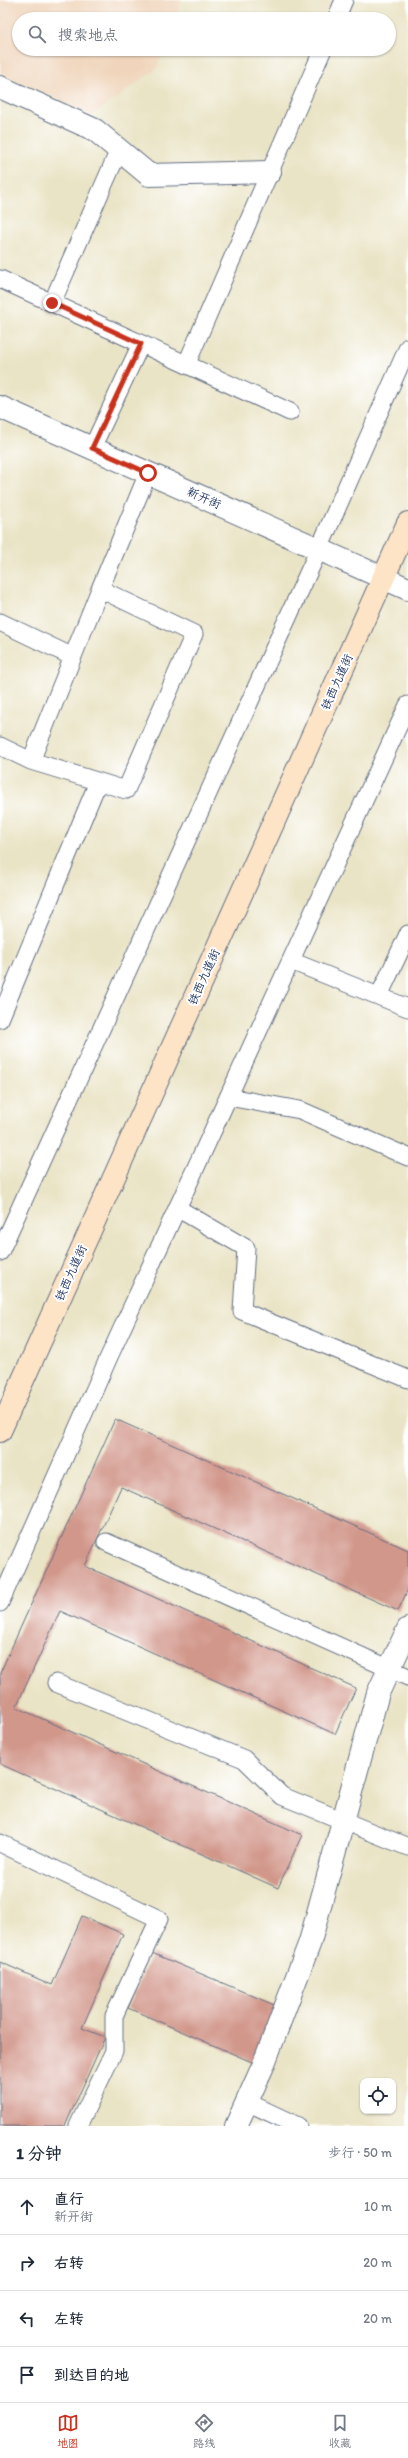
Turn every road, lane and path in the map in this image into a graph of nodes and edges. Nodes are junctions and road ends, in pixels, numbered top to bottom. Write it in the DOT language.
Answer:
graph roads {
  1 [pos="344,0"];
  2 [pos="339,12"];
  3 [pos="320,56"];
  4 [pos="0,87"];
  5 [pos="119,150"];
  6 [pos="270,172"];
  7 [pos="0,279"];
  8 [pos="52,303"];
  9 [pos="141,344"];
  10 [pos="408,347"];
  11 [pos="187,363"];
  12 [pos="0,407"];
  13 [pos="290,412"];
  14 [pos="92,448"];
  15 [pos="148,473"];
  16 [pos="408,523"];
  17 [pos="319,549"];
  18 [pos="384,578"];
  19 [pos="100,589"];
  20 [pos="408,589"];
  21 [pos="0,622"];
  22 [pos="73,657"];
  23 [pos="408,705"];
  24 [pos="0,746"];
  25 [pos="31,761"];
  26 [pos="98,782"];
  27 [pos="408,934"];
  28 [pos="291,960"];
  29 [pos="380,996"];
  30 [pos="408,1008"];
  31 [pos="0,1019"];
  32 [pos="228,1097"];
  33 [pos="408,1157"];
  34 [pos="177,1208"];
  35 [pos="0,1252"];
  36 [pos="408,1379"];
  37 [pos="0,1431"];
  38 [pos="106,1542"];
  39 [pos="0,1603"];
  40 [pos="408,1629"];
  41 [pos="399,1673"];
  42 [pos="56,1683"];
  43 [pos="343,1819"];
  44 [pos="0,1843"];
  45 [pos="408,1847"];
  46 [pos="247,2102"];
  47 [pos="78,2126"];
  48 [pos="236,2126"];
  49 [pos="298,2126"];
  1 -- 2 [label="lane"];
  3 -- 6 [label="lane"];
  4 -- 5 [label="street"];
  5 -- 6 [label="street"];
  5 -- 8 [label="lane"];
  6 -- 11 [label="lane"];
  7 -- 8 [label="lane"];
  8 -- 9 [label="lane"];
  9 -- 11 [label="lane"];
  9 -- 14 [label="lane"];
  10 -- 17 [label="lane"];
  11 -- 13 [label="lane"];
  12 -- 14 [label="street, 新开街"];
  14 -- 15 [label="street, 新开街"];
  15 -- 17 [label="street, 新开街"];
  15 -- 19 [label="lane"];
  16 -- 18 [label="main road, 铁西九道街"];
  17 -- 18 [label="street, 新开街"];
  17 -- 35 [label="lane"];
  18 -- 20 [label="street, 新开街"];
  18 -- 37 [label="main road, 铁西九道街"];
  19 -- 22 [label="lane"];
  19 -- 26 [label="lane"];
  21 -- 22 [label="lane"];
  22 -- 25 [label="lane"];
  23 -- 28 [label="lane"];
  24 -- 25 [label="lane"];
  25 -- 26 [label="lane"];
  26 -- 31 [label="lane"];
  27 -- 29 [label="lane"];
  28 -- 29 [label="lane"];
  28 -- 32 [label="lane"];
  29 -- 30 [label="lane"];
  32 -- 33 [label="lane"];
  32 -- 34 [label="lane"];
  34 -- 36 [label="lane"];
  34 -- 39 [label="lane"];
  38 -- 41 [label="lane"];
  40 -- 41 [label="street"];
  41 -- 43 [label="street"];
  42 -- 43 [label="lane"];
  43 -- 45 [label="lane"];
  43 -- 46 [label="street"];
  44 -- 47 [label="lane"];
  46 -- 48 [label="street"];
  46 -- 49 [label="lane"];
}
